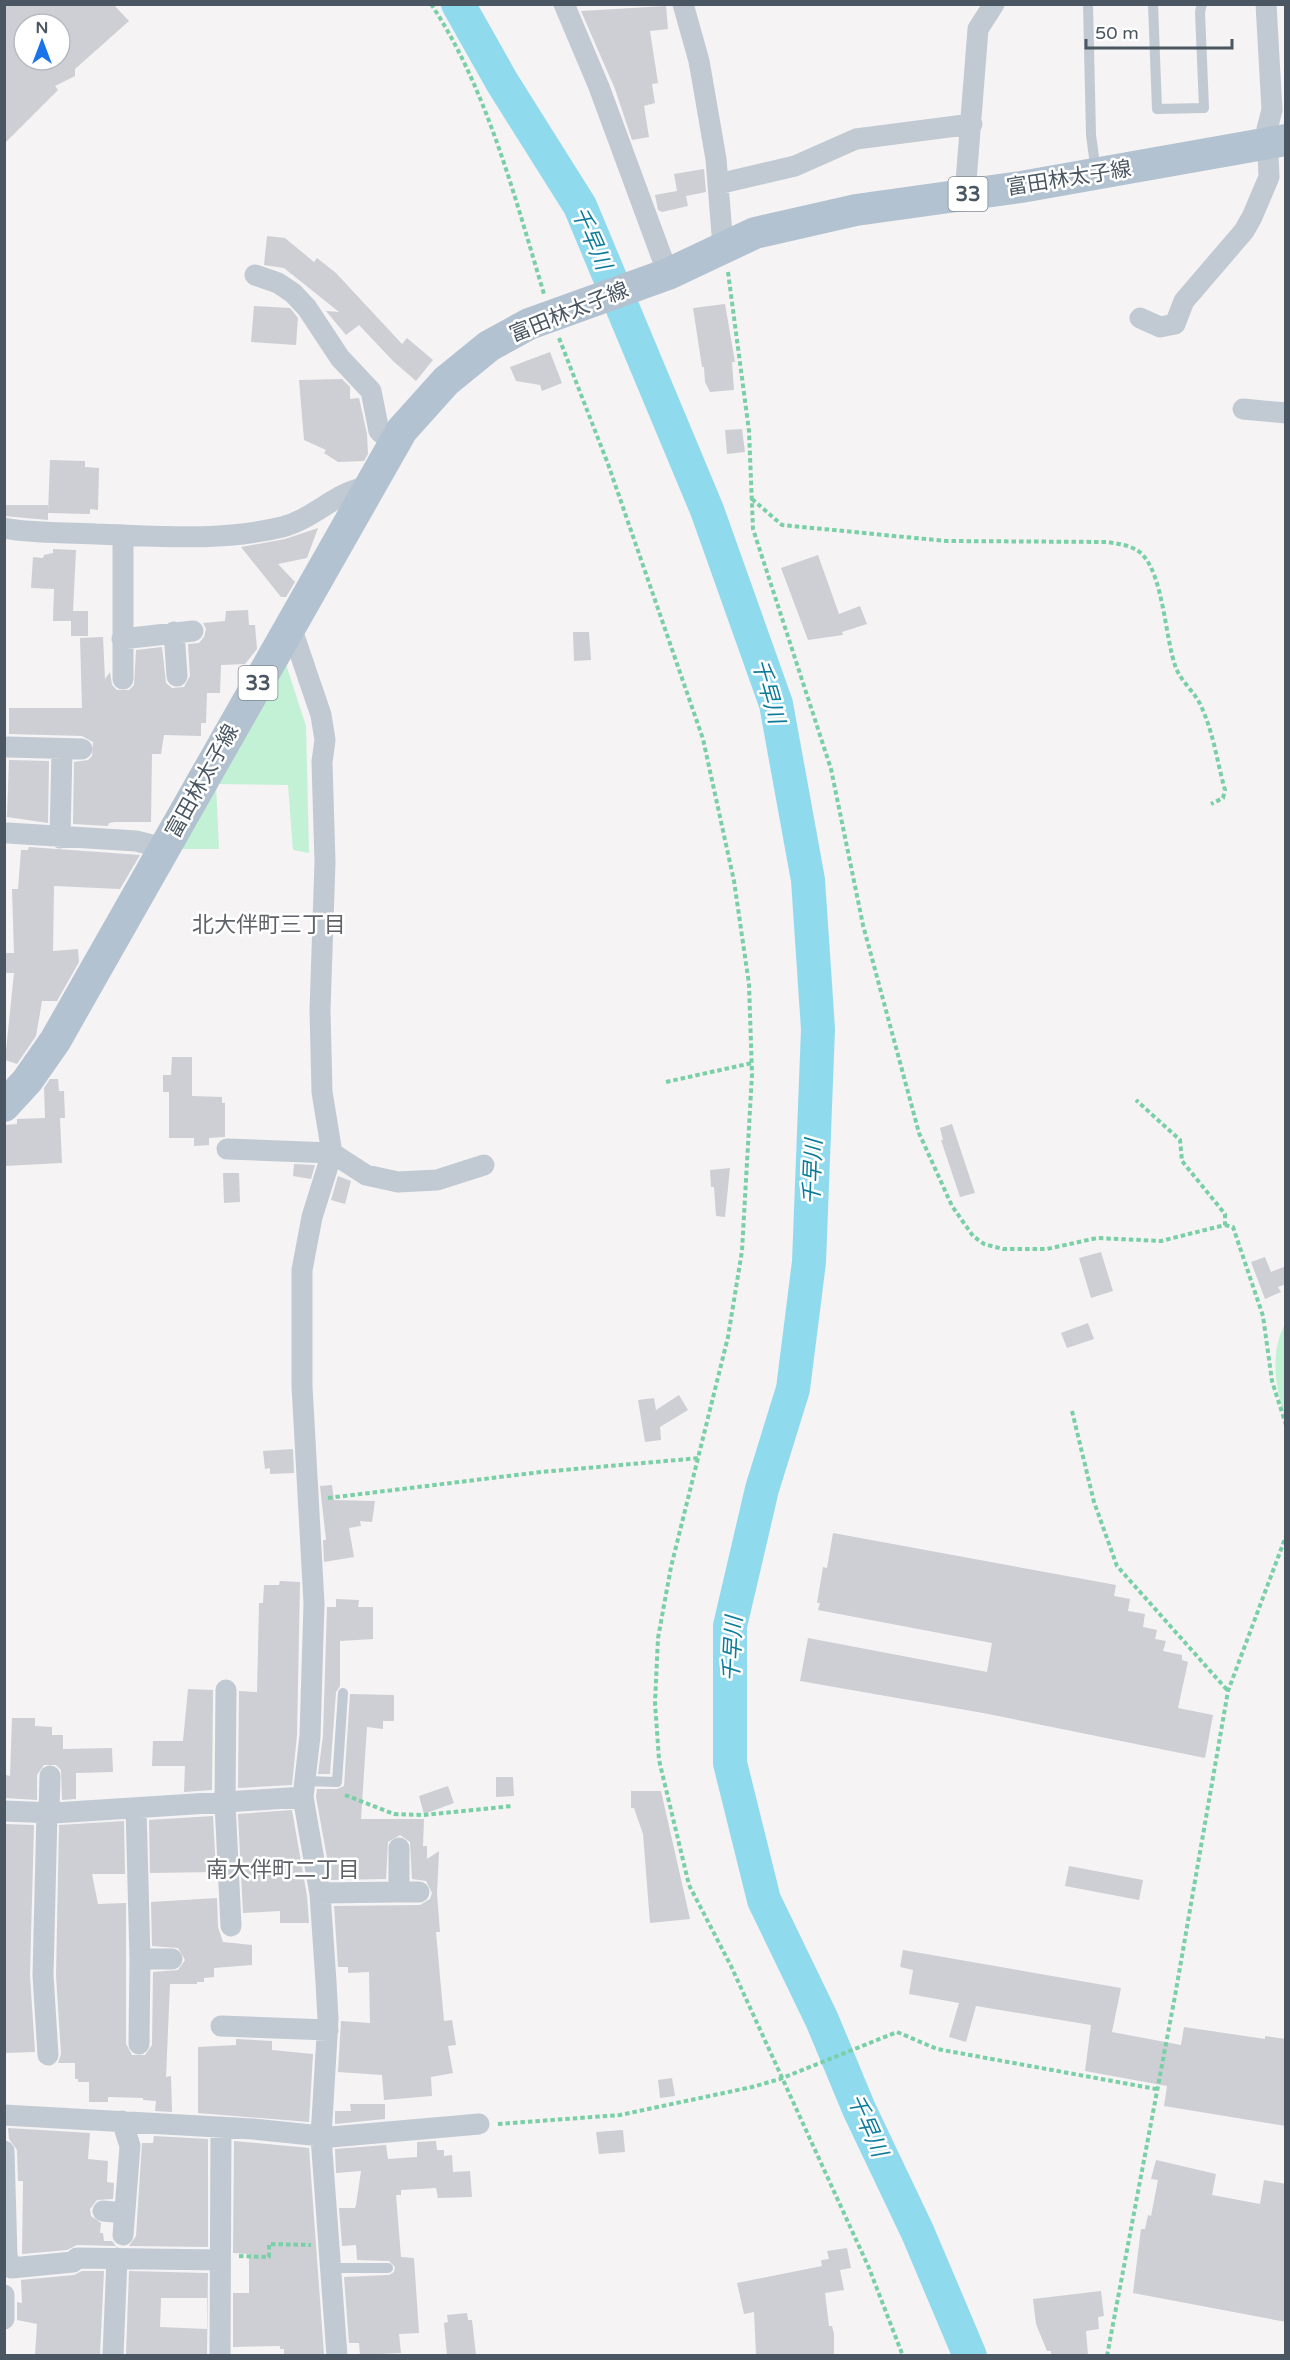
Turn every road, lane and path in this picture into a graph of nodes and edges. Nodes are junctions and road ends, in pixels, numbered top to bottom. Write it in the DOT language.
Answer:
graph roads {
  1 [pos="431,4"];
  2 [pos="564,4"];
  3 [pos="683,4"];
  4 [pos="994,4"];
  5 [pos="1088,4"];
  6 [pos="1154,4"];
  7 [pos="1202,4"];
  8 [pos="1266,4"];
  9 [pos="972,124"];
  10 [pos="1277,142"];
  11 [pos="1096,174"];
  12 [pos="718,184"];
  13 [pos="965,194"];
  14 [pos="723,247"];
  15 [pos="255,275"];
  16 [pos="664,276"];
  17 [pos="557,313"];
  18 [pos="1140,318"];
  19 [pos="1243,409"];
  20 [pos="1286,413"];
  21 [pos="394,444"];
  22 [pos="368,488"];
  23 [pos="752,498"];
  24 [pos="4,528"];
  25 [pos="123,535"];
  26 [pos="291,624"];
  27 [pos="122,639"];
  28 [pos="177,676"];
  29 [pos="123,679"];
  30 [pos="8,747"];
  31 [pos="1211,804"];
  32 [pos="8,833"];
  33 [pos="60,838"];
  34 [pos="164,848"];
  35 [pos="752,1063"];
  36 [pos="666,1082"];
  37 [pos="1136,1100"];
  38 [pos="4,1106"];
  39 [pos="227,1149"];
  40 [pos="332,1153"];
  41 [pos="484,1165"];
  42 [pos="1225,1225"];
  43 [pos="1072,1411"];
  44 [pos="1286,1425"];
  45 [pos="700,1458"];
  46 [pos="309,1500"];
  47 [pos="1286,1536"];
  48 [pos="226,1690"];
  49 [pos="1228,1691"];
  50 [pos="344,1693"];
  51 [pos="50,1776"];
  52 [pos="305,1789"];
  53 [pos="225,1803"];
  54 [pos="512,1806"];
  55 [pos="136,1808"];
  56 [pos="4,1811"];
  57 [pos="48,1812"];
  58 [pos="399,1848"];
  59 [pos="320,1893"];
  60 [pos="231,1926"];
  61 [pos="140,1959"];
  62 [pos="172,1959"];
  63 [pos="221,2026"];
  64 [pos="328,2030"];
  65 [pos="139,2044"];
  66 [pos="48,2055"];
  67 [pos="783,2078"];
  68 [pos="1156,2089"];
  69 [pos="4,2115"];
  70 [pos="122,2121"];
  71 [pos="479,2124"];
  72 [pos="222,2127"];
  73 [pos="321,2136"];
  74 [pos="4,2151"];
  75 [pos="123,2235"];
  76 [pos="329,2245"];
  77 [pos="117,2258"];
  78 [pos="220,2258"];
  79 [pos="330,2268"];
  80 [pos="388,2268"];
  81 [pos="4,2295"];
  82 [pos="4,2319"];
  83 [pos="113,2355"];
  84 [pos="220,2355"];
  85 [pos="337,2355"];
  86 [pos="903,2355"];
  87 [pos="1107,2355"];
  1 -- 17 [label="path"];
  2 -- 16 [label="street"];
  3 -- 12 [label="street"];
  4 -- 9 [label="street"];
  5 -- 11 [label="lane"];
  6 -- 7 [label="lane"];
  8 -- 10 [label="street"];
  9 -- 12 [label="street"];
  9 -- 13 [label="street"];
  10 -- 11 [label="main road, 富田林太子線 / 33"];
  10 -- 18 [label="street"];
  11 -- 13 [label="main road, 富田林太子線 / 33"];
  12 -- 14 [label="street"];
  13 -- 14 [label="main road, 富田林太子線 / 33"];
  14 -- 16 [label="main road, 富田林太子線 / 33"];
  14 -- 23 [label="path"];
  15 -- 21 [label="street"];
  16 -- 17 [label="main road, 富田林太子線 / 33"];
  17 -- 21 [label="main road, 富田林太子線 / 33"];
  17 -- 35 [label="path"];
  19 -- 20 [label="street"];
  21 -- 22 [label="main road, 富田林太子線 / 33"];
  22 -- 25 [label="street"];
  22 -- 26 [label="main road, 富田林太子線 / 33"];
  23 -- 31 [label="path"];
  23 -- 42 [label="path"];
  24 -- 25 [label="street"];
  25 -- 27 [label="street"];
  26 -- 34 [label="main road, 富田林太子線 / 33"];
  26 -- 40 [label="street"];
  27 -- 28 [label="street"];
  27 -- 29 [label="street"];
  30 -- 33 [label="street"];
  32 -- 33 [label="street"];
  33 -- 34 [label="street"];
  34 -- 38 [label="main road, 富田林太子線 / 33"];
  35 -- 36 [label="path"];
  35 -- 45 [label="path"];
  37 -- 42 [label="path"];
  39 -- 40 [label="street"];
  40 -- 41 [label="street"];
  40 -- 46 [label="street"];
  42 -- 44 [label="path"];
  43 -- 49 [label="path"];
  45 -- 46 [label="path"];
  45 -- 67 [label="path"];
  46 -- 52 [label="street"];
  47 -- 49 [label="path"];
  48 -- 53 [label="street"];
  49 -- 68 [label="path"];
  50 -- 52 [label="lane"];
  51 -- 57 [label="street"];
  52 -- 53 [label="street"];
  52 -- 54 [label="path"];
  52 -- 59 [label="street"];
  53 -- 55 [label="street"];
  53 -- 60 [label="street"];
  55 -- 57 [label="street"];
  55 -- 61 [label="street"];
  56 -- 57 [label="street"];
  57 -- 66 [label="street"];
  58 -- 59 [label="street"];
  59 -- 64 [label="street"];
  61 -- 62 [label="street"];
  61 -- 65 [label="street"];
  63 -- 64 [label="street"];
  64 -- 73 [label="street"];
  67 -- 68 [label="path"];
  67 -- 71 [label="path"];
  67 -- 86 [label="path"];
  68 -- 87 [label="path"];
  69 -- 70 [label="street"];
  70 -- 72 [label="street"];
  70 -- 75 [label="street"];
  71 -- 73 [label="street"];
  72 -- 73 [label="street"];
  72 -- 78 [label="street"];
  73 -- 76 [label="street"];
  74 -- 77 [label="street"];
  76 -- 78 [label="path"];
  76 -- 79 [label="street"];
  77 -- 78 [label="street"];
  77 -- 83 [label="street"];
  78 -- 84 [label="street"];
  79 -- 80 [label="lane"];
  79 -- 85 [label="street"];
  81 -- 82 [label="street"];
}
